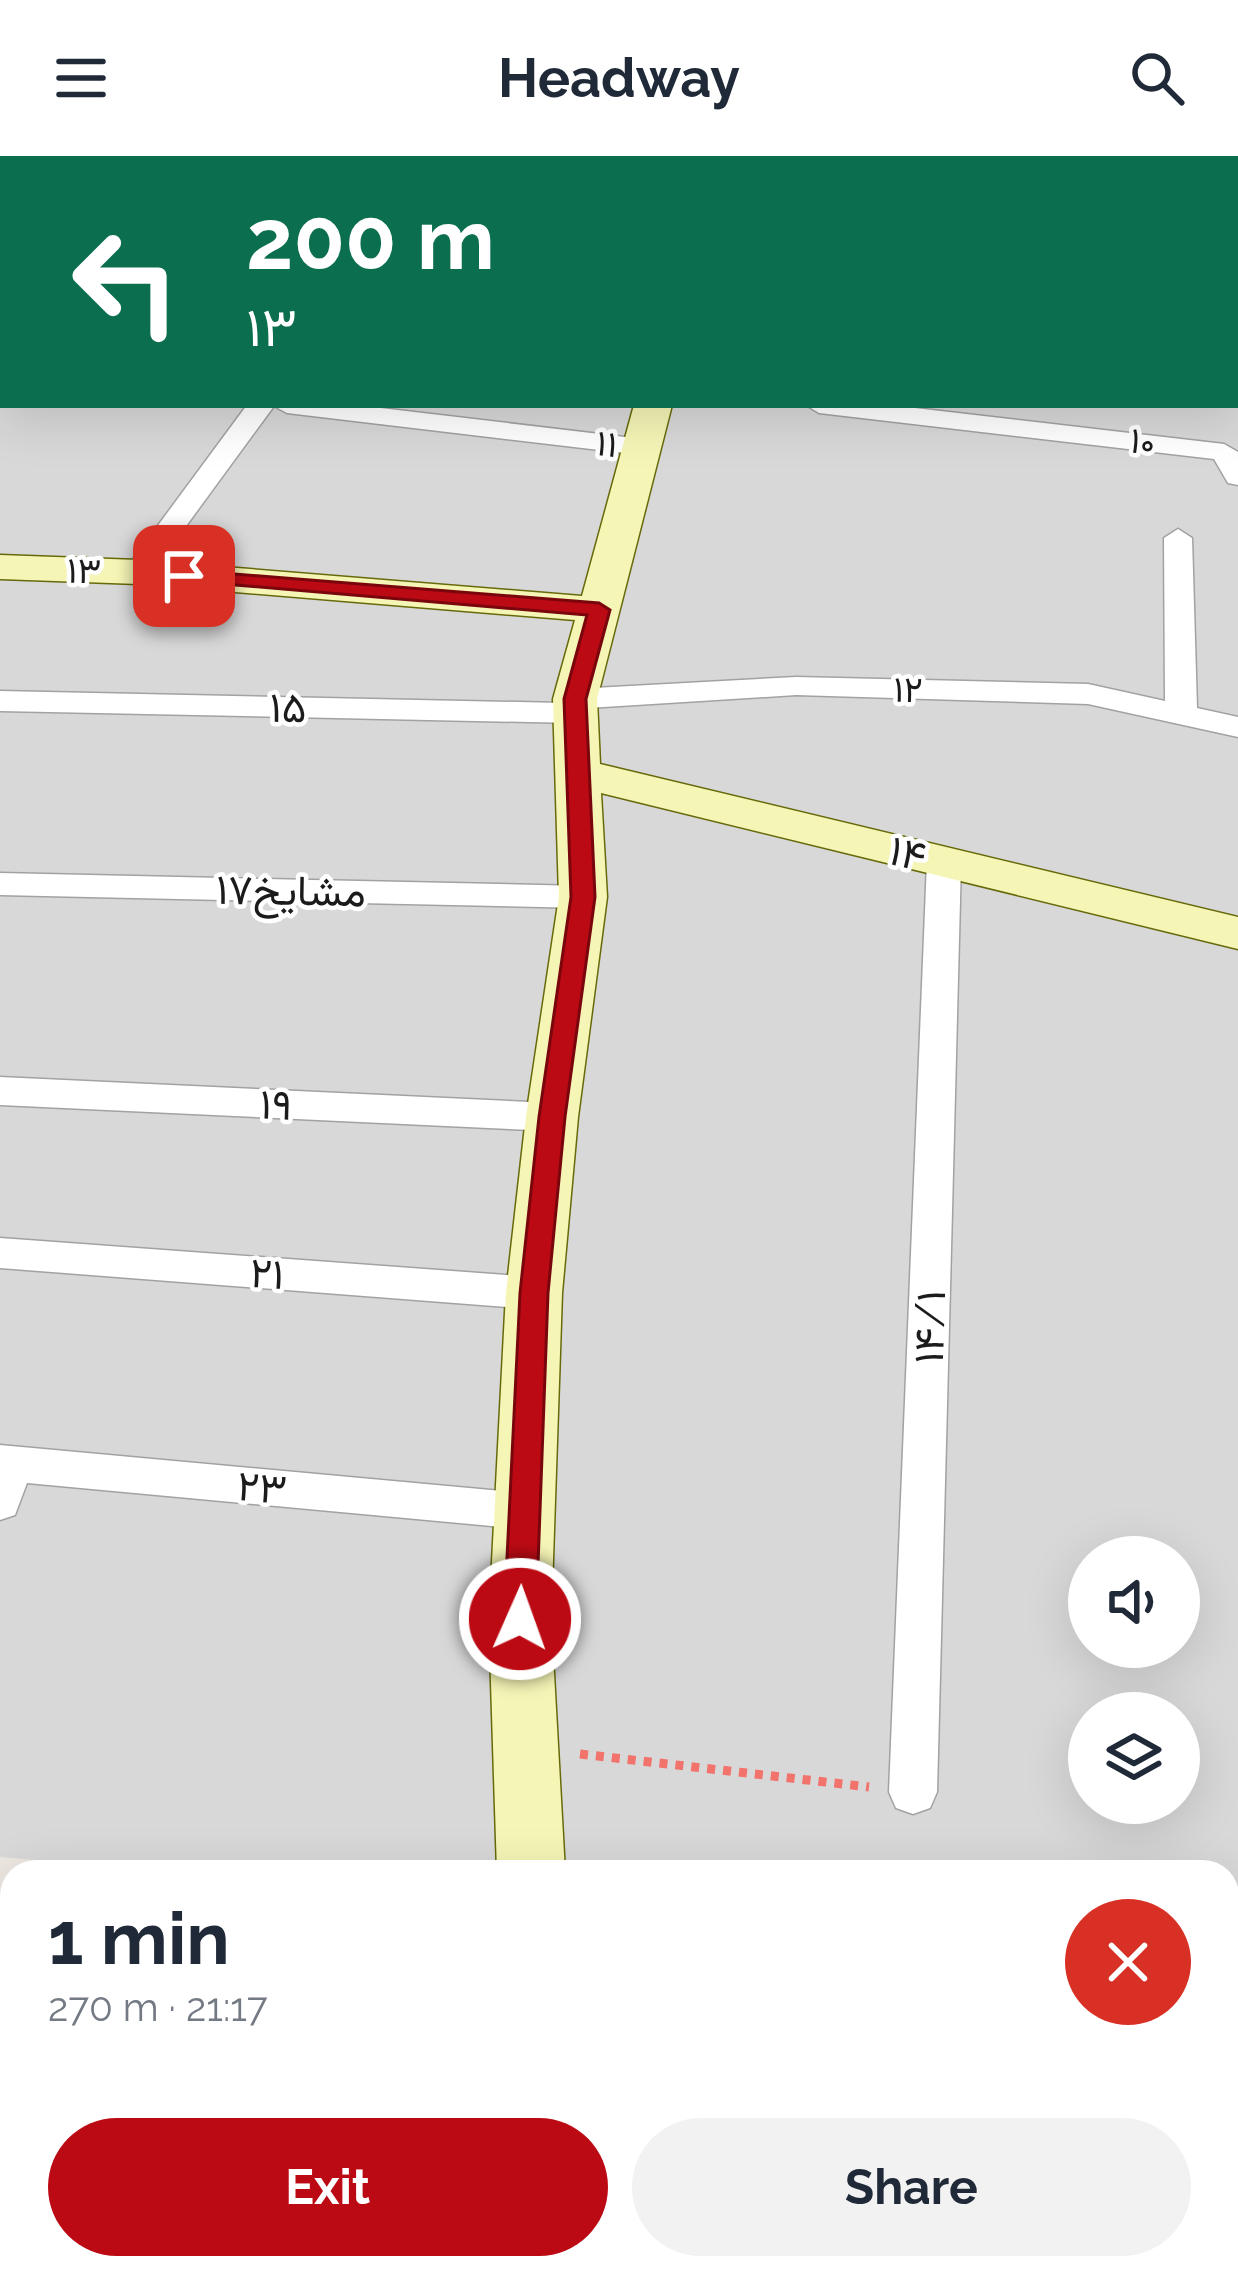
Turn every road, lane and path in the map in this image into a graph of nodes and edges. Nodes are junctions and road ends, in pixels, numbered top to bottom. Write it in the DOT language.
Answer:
graph roads {
  1 [pos="258,408"];
  2 [pos="338,408"];
  3 [pos="845,408"];
  4 [pos="647,426"];
  5 [pos="1238,477"];
  6 [pos="1178,538"];
  7 [pos="0,567"];
  8 [pos="138,572"];
  9 [pos="599,610"];
  10 [pos="0,701"];
  11 [pos="575,706"];
  12 [pos="1181,714"];
  13 [pos="1238,727"];
  14 [pos="578,773"];
  15 [pos="944,862"];
  16 [pos="0,884"];
  17 [pos="583,897"];
  18 [pos="1238,933"];
  19 [pos="0,1090"];
  20 [pos="552,1117"];
  21 [pos="0,1252"];
  22 [pos="534,1293"];
  23 [pos="4,1476"];
  24 [pos="524,1511"];
  25 [pos="526,1748"];
  26 [pos="913,1792"];
  27 [pos="531,1860"];
  1 -- 8 [label="street"];
  2 -- 4 [label="street, ۱۱"];
  3 -- 5 [label="street, ۱۰"];
  4 -- 9 [label="street"];
  6 -- 12 [label="street"];
  7 -- 8 [label="street, ۱۳"];
  8 -- 9 [label="street, ۱۳"];
  9 -- 11 [label="street"];
  10 -- 11 [label="street, ۱۵"];
  11 -- 12 [label="street, ۱۲"];
  11 -- 14 [label="street"];
  12 -- 13 [label="street, ۱۲"];
  14 -- 15 [label="street, ۱۴"];
  14 -- 17 [label="street"];
  15 -- 18 [label="street, ۱۴"];
  15 -- 26 [label="street, ۱۴/۱"];
  16 -- 17 [label="street, ۱۷مشایخ"];
  17 -- 20 [label="street"];
  19 -- 20 [label="street, ۱۹"];
  20 -- 22 [label="street"];
  21 -- 22 [label="street, ۲۱"];
  22 -- 24 [label="street"];
  23 -- 24 [label="street, ۲۳"];
  24 -- 25 [label="street"];
  25 -- 26 [label="path"];
  25 -- 27 [label="street"];
}
